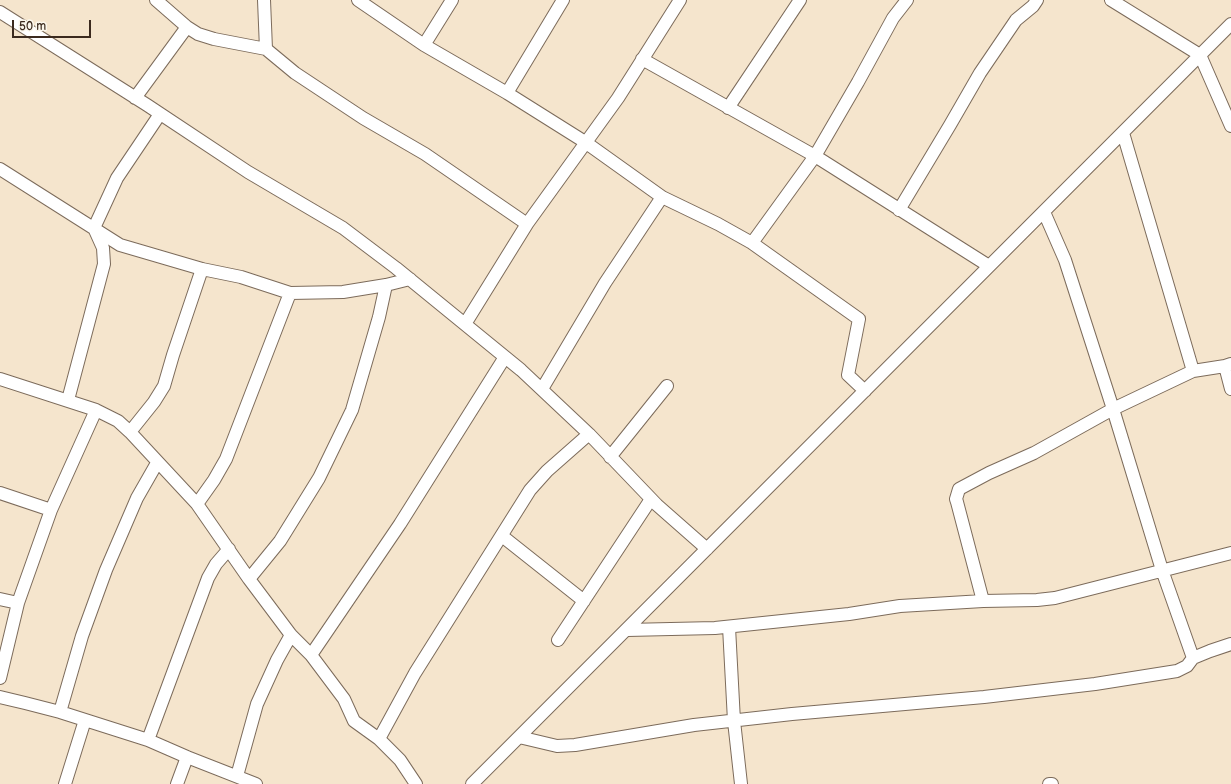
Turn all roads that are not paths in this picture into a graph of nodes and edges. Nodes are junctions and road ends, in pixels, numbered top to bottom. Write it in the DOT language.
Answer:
graph roads {
  1 [pos="156,0"];
  2 [pos="169,0"];
  3 [pos="264,0"];
  4 [pos="358,0"];
  5 [pos="452,0"];
  6 [pos="564,0"];
  7 [pos="680,0"];
  8 [pos="800,0"];
  9 [pos="907,0"];
  10 [pos="1037,0"];
  11 [pos="1111,0"];
  12 [pos="0,13"];
  13 [pos="176,18"];
  14 [pos="1231,24"];
  15 [pos="187,27"];
  16 [pos="424,45"];
  17 [pos="266,49"];
  18 [pos="1200,55"];
  19 [pos="642,60"];
  20 [pos="507,93"];
  21 [pos="136,98"];
  22 [pos="728,108"];
  23 [pos="160,114"];
  24 [pos="1231,126"];
  25 [pos="1123,133"];
  26 [pos="585,142"];
  27 [pos="815,156"];
  28 [pos="0,169"];
  29 [pos="662,197"];
  30 [pos="899,210"];
  31 [pos="1044,212"];
  32 [pos="526,224"];
  33 [pos="94,228"];
  34 [pos="752,243"];
  35 [pos="990,266"];
  36 [pos="202,269"];
  37 [pos="410,279"];
  38 [pos="386,285"];
  39 [pos="290,293"];
  40 [pos="465,324"];
  41 [pos="505,357"];
  42 [pos="1228,365"];
  43 [pos="1193,371"];
  44 [pos="0,379"];
  45 [pos="667,386"];
  46 [pos="1231,388"];
  47 [pos="542,389"];
  48 [pos="865,391"];
  49 [pos="68,400"];
  50 [pos="1113,409"];
  51 [pos="96,410"];
  52 [pos="130,432"];
  53 [pos="588,434"];
  54 [pos="610,457"];
  55 [pos="157,462"];
  56 [pos="0,493"];
  57 [pos="651,499"];
  58 [pos="197,504"];
  59 [pos="51,510"];
  60 [pos="502,536"];
  61 [pos="229,549"];
  62 [pos="707,549"];
  63 [pos="1231,553"];
  64 [pos="1162,570"];
  65 [pos="249,579"];
  66 [pos="0,599"];
  67 [pos="584,601"];
  68 [pos="983,601"];
  69 [pos="18,603"];
  70 [pos="729,627"];
  71 [pos="627,630"];
  72 [pos="291,635"];
  73 [pos="558,640"];
  74 [pos="1230,648"];
  75 [pos="311,655"];
  76 [pos="1193,658"];
  77 [pos="0,678"];
  78 [pos="0,697"];
  79 [pos="60,712"];
  80 [pos="85,720"];
  81 [pos="734,721"];
  82 [pos="519,737"];
  83 [pos="379,739"];
  84 [pos="148,740"];
  85 [pos="187,757"];
  86 [pos="237,776"];
  87 [pos="66,784"];
  88 [pos="177,784"];
  89 [pos="256,784"];
  90 [pos="416,784"];
  91 [pos="472,784"];
  92 [pos="741,784"];
  93 [pos="1049,784"];
  94 [pos="1052,784"];
  1 -- 13 [label="street"];
  2 -- 13 [label="street"];
  3 -- 17 [label="street"];
  4 -- 16 [label="street"];
  5 -- 16 [label="street"];
  6 -- 20 [label="street"];
  7 -- 19 [label="street"];
  8 -- 22 [label="street"];
  9 -- 27 [label="street"];
  10 -- 30 [label="street"];
  11 -- 18 [label="street"];
  12 -- 21 [label="street"];
  13 -- 15 [label="street"];
  14 -- 18 [label="street"];
  15 -- 17 [label="street"];
  15 -- 21 [label="street"];
  16 -- 20 [label="street"];
  17 -- 32 [label="street"];
  18 -- 24 [label="street"];
  18 -- 25 [label="street"];
  19 -- 22 [label="street"];
  19 -- 26 [label="street"];
  20 -- 26 [label="street"];
  21 -- 23 [label="street"];
  22 -- 27 [label="street"];
  23 -- 33 [label="street"];
  23 -- 37 [label="street"];
  25 -- 31 [label="street"];
  25 -- 43 [label="street"];
  26 -- 29 [label="street"];
  26 -- 32 [label="street"];
  27 -- 30 [label="street"];
  27 -- 34 [label="street"];
  28 -- 33 [label="street"];
  29 -- 34 [label="street"];
  29 -- 47 [label="street"];
  30 -- 35 [label="street"];
  31 -- 35 [label="street"];
  31 -- 50 [label="street"];
  32 -- 40 [label="street"];
  33 -- 36 [label="street"];
  33 -- 49 [label="street"];
  34 -- 48 [label="street"];
  35 -- 48 [label="street"];
  36 -- 39 [label="street"];
  36 -- 52 [label="street"];
  37 -- 38 [label="street"];
  37 -- 40 [label="street"];
  38 -- 39 [label="street"];
  38 -- 65 [label="street"];
  39 -- 58 [label="street"];
  40 -- 41 [label="street"];
  41 -- 47 [label="street"];
  41 -- 75 [label="street"];
  42 -- 43 [label="street"];
  42 -- 46 [label="street"];
  43 -- 50 [label="street"];
  44 -- 49 [label="street"];
  45 -- 54 [label="street"];
  47 -- 53 [label="street"];
  48 -- 62 [label="street"];
  49 -- 51 [label="street"];
  50 -- 64 [label="street"];
  50 -- 68 [label="street"];
  51 -- 52 [label="street"];
  51 -- 59 [label="street"];
  52 -- 55 [label="street"];
  53 -- 54 [label="street"];
  53 -- 60 [label="street"];
  54 -- 57 [label="street"];
  55 -- 58 [label="street"];
  55 -- 79 [label="street"];
  56 -- 59 [label="street"];
  57 -- 62 [label="street"];
  57 -- 67 [label="street"];
  58 -- 61 [label="street"];
  59 -- 69 [label="street"];
  60 -- 67 [label="street"];
  60 -- 83 [label="street"];
  61 -- 65 [label="street"];
  61 -- 84 [label="street"];
  62 -- 71 [label="street"];
  63 -- 64 [label="street"];
  64 -- 68 [label="street"];
  64 -- 76 [label="street"];
  65 -- 72 [label="street"];
  66 -- 69 [label="street"];
  67 -- 73 [label="street"];
  68 -- 70 [label="street"];
  69 -- 77 [label="street"];
  70 -- 71 [label="street"];
  70 -- 81 [label="street"];
  71 -- 82 [label="street"];
  72 -- 75 [label="street"];
  72 -- 86 [label="street"];
  74 -- 76 [label="street"];
  75 -- 83 [label="street"];
  76 -- 81 [label="street"];
  78 -- 79 [label="street"];
  79 -- 80 [label="street"];
  80 -- 84 [label="street"];
  80 -- 87 [label="street"];
  81 -- 82 [label="street"];
  81 -- 92 [label="street"];
  82 -- 91 [label="street"];
  83 -- 90 [label="street"];
  84 -- 85 [label="street"];
  85 -- 86 [label="street"];
  85 -- 88 [label="street"];
  86 -- 89 [label="street"];
  93 -- 94 [label="street"];
}
